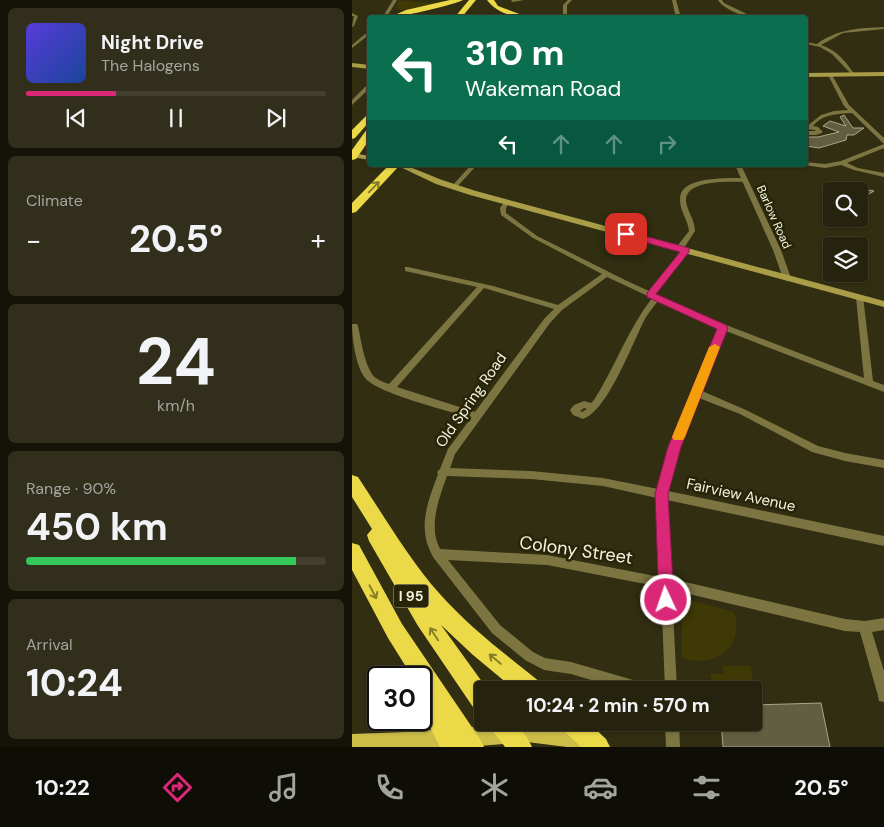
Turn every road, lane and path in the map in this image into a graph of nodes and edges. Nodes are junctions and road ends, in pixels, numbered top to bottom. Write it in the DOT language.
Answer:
graph roads {
  1 [pos="395,0"];
  2 [pos="460,0"];
  3 [pos="473,0"];
  4 [pos="482,0"];
  5 [pos="490,0"];
  6 [pos="522,0"];
  7 [pos="570,0"];
  8 [pos="674,0"];
  9 [pos="720,0"];
  10 [pos="513,1"];
  11 [pos="352,14"];
  12 [pos="386,15"];
  13 [pos="398,15"];
  14 [pos="460,15"];
  15 [pos="470,15"];
  16 [pos="519,15"];
  17 [pos="565,15"];
  18 [pos="678,15"];
  19 [pos="746,15"];
  20 [pos="352,26"];
  21 [pos="884,28"];
  22 [pos="367,34"];
  23 [pos="808,43"];
  24 [pos="819,44"];
  25 [pos="352,47"];
  26 [pos="352,65"];
  27 [pos="367,67"];
  28 [pos="884,74"];
  29 [pos="830,75"];
  30 [pos="853,75"];
  31 [pos="808,76"];
  32 [pos="367,88"];
  33 [pos="352,103"];
  34 [pos="852,112"];
  35 [pos="367,118"];
  36 [pos="808,128"];
  37 [pos="808,133"];
  38 [pos="367,135"];
  39 [pos="352,136"];
  40 [pos="884,142"];
  41 [pos="884,146"];
  42 [pos="353,154"];
  43 [pos="367,157"];
  44 [pos="842,163"];
  45 [pos="808,164"];
  46 [pos="393,167"];
  47 [pos="404,167"];
  48 [pos="472,167"];
  49 [pos="739,167"];
  50 [pos="884,175"];
  51 [pos="745,180"];
  52 [pos="454,187"];
  53 [pos="507,202"];
  54 [pos="352,210"];
  55 [pos="682,250"];
  56 [pos="408,269"];
  57 [pos="606,275"];
  58 [pos="787,278"];
  59 [pos="482,286"];
  60 [pos="653,296"];
  61 [pos="860,298"];
  62 [pos="884,304"];
  63 [pos="559,308"];
  64 [pos="354,326"];
  65 [pos="723,328"];
  66 [pos="870,383"];
  67 [pos="391,388"];
  68 [pos="884,389"];
  69 [pos="697,393"];
  70 [pos="593,408"];
  71 [pos="476,416"];
  72 [pos="884,464"];
  73 [pos="442,472"];
  74 [pos="352,482"];
  75 [pos="662,494"];
  76 [pos="884,541"];
  77 [pos="352,551"];
  78 [pos="437,554"];
  79 [pos="666,583"];
  80 [pos="884,624"];
  81 [pos="865,627"];
  82 [pos="395,631"];
  83 [pos="411,666"];
  84 [pos="522,681"];
  85 [pos="617,681"];
  86 [pos="670,681"];
  87 [pos="474,689"];
  88 [pos="884,696"];
  89 [pos="432,717"];
  90 [pos="507,731"];
  91 [pos="581,731"];
  92 [pos="672,731"];
  93 [pos="352,744"];
  94 [pos="442,744"];
  95 [pos="380,745"];
  96 [pos="472,747"];
  97 [pos="520,747"];
  98 [pos="591,747"];
  99 [pos="598,747"];
  100 [pos="673,747"];
  1 -- 12 [label="street"];
  2 -- 13 [label="highway"];
  3 -- 14 [label="highway"];
  4 -- 15 [label="highway"];
  5 -- 16 [label="highway"];
  6 -- 10 [label="street"];
  7 -- 17 [label="street"];
  8 -- 18 [label="street"];
  9 -- 19 [label="street"];
  11 -- 20 [label="street"];
  21 -- 24 [label="street"];
  22 -- 25 [label="street"];
  23 -- 24 [label="street"];
  24 -- 30 [label="street"];
  26 -- 27 [label="main road"];
  28 -- 30 [label="main road"];
  29 -- 30 [label="main road"];
  29 -- 31 [label="main road"];
  29 -- 34 [label="street"];
  32 -- 33 [label="street"];
  34 -- 36 [label="street"];
  34 -- 40 [label="street"];
  35 -- 39 [label="highway"];
  36 -- 37 [label="street"];
  38 -- 42 [label="highway"];
  41 -- 44 [label="street"];
  42 -- 43 [label="main road"];
  44 -- 45 [label="street"];
  44 -- 50 [label="street"];
  54 -- 46 [label="highway, one-way"];
  47 -- 52 [label="main road"];
  48 -- 52 [label="street"];
  49 -- 51 [label="street, Barlow Road"];
  51 -- 55 [label="street"];
  51 -- 58 [label="street, Barlow Road"];
  52 -- 53 [label="main road"];
  53 -- 55 [label="main road"];
  53 -- 57 [label="street"];
  55 -- 58 [label="main road"];
  55 -- 60 [label="street"];
  56 -- 59 [label="street"];
  57 -- 60 [label="street"];
  57 -- 63 [label="street, Old Spring Road"];
  58 -- 61 [label="main road"];
  59 -- 63 [label="street"];
  59 -- 67 [label="street"];
  60 -- 65 [label="street"];
  60 -- 70 [label="street"];
  61 -- 62 [label="main road"];
  61 -- 66 [label="street"];
  63 -- 71 [label="street, Old Spring Road"];
  64 -- 67 [label="street"];
  65 -- 66 [label="street"];
  65 -- 69 [label="street"];
  66 -- 68 [label="street"];
  67 -- 71 [label="street"];
  69 -- 72 [label="street"];
  69 -- 75 [label="street"];
  71 -- 73 [label="street, Old Spring Road"];
  73 -- 75 [label="street, Fairview Avenue"];
  73 -- 78 [label="street, Old Spring Road"];
  84 -- 74 [label="highway, one-way"];
  87 -- 74 [label="highway, I 95, one-way"];
  75 -- 76 [label="street, Fairview Avenue"];
  75 -- 79 [label="street"];
  77 -- 82 [label="highway, I 95, one-way"];
  78 -- 79 [label="street, Colony Street"];
  78 -- 85 [label="street, Old Spring Road"];
  79 -- 81 [label="street, Colony Street"];
  79 -- 86 [label="street"];
  80 -- 81 [label="street, Colony Street"];
  81 -- 88 [label="street"];
  82 -- 83 [label="highway"];
  82 -- 96 [label="highway, I 95"];
  89 -- 94 [label="highway"];
  90 -- 97 [label="highway"];
  91 -- 99 [label="highway"];
  92 -- 100 [label="street"];
  93 -- 95 [label="main road"];
  94 -- 95 [label="main road"];
  94 -- 98 [label="main road"];
}
